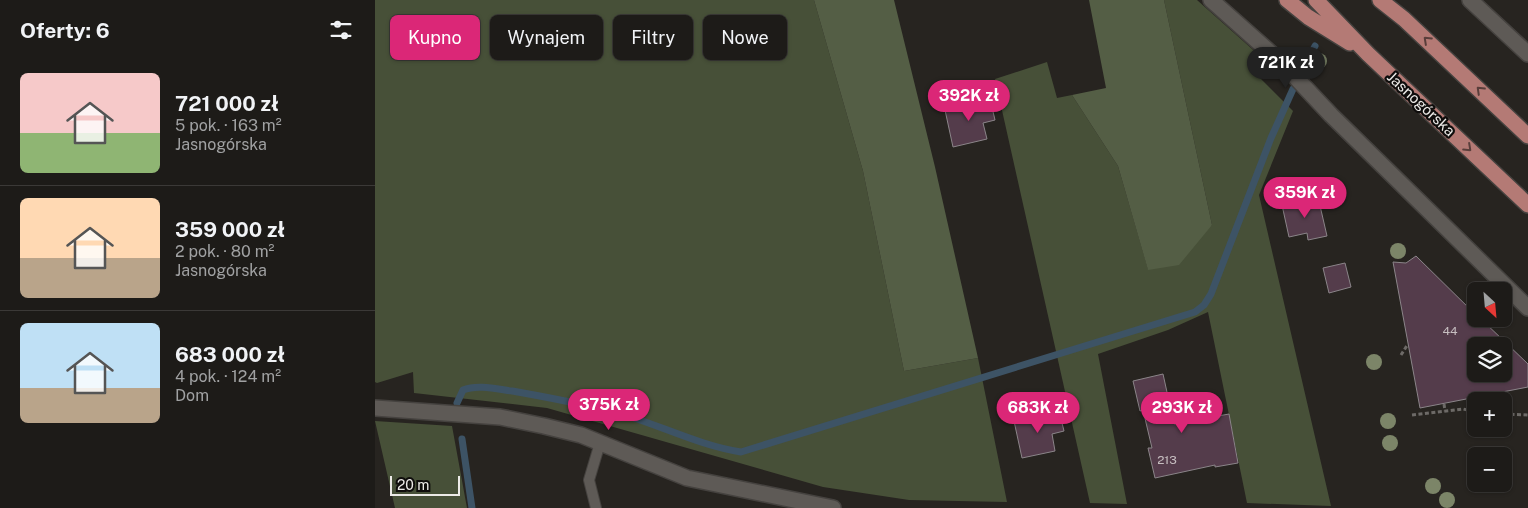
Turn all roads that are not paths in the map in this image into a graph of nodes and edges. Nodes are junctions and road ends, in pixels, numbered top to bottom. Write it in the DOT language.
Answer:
graph roads {
  1 [pos="1211,0"];
  2 [pos="1287,0"];
  3 [pos="1316,0"];
  4 [pos="1380,0"];
  5 [pos="1389,0"];
  6 [pos="1470,0"];
  7 [pos="1403,19"];
  8 [pos="1369,54"];
  9 [pos="1528,54"];
  10 [pos="1528,136"];
  11 [pos="1528,205"];
  12 [pos="1528,308"];
  13 [pos="375,408"];
  14 [pos="600,443"];
  15 [pos="596,508"];
  16 [pos="833,508"];
  1 -- 12 [label="street"];
  2 -- 8 [label="main road"];
  3 -- 8 [label="main road, Jasnogórska"];
  4 -- 7 [label="main road"];
  5 -- 7 [label="main road"];
  6 -- 9 [label="street"];
  10 -- 7 [label="main road, one-way"];
  8 -- 11 [label="main road, Jasnogórska, one-way"];
  13 -- 14 [label="street"];
  14 -- 15 [label="lane"];
  14 -- 16 [label="street"];
}
